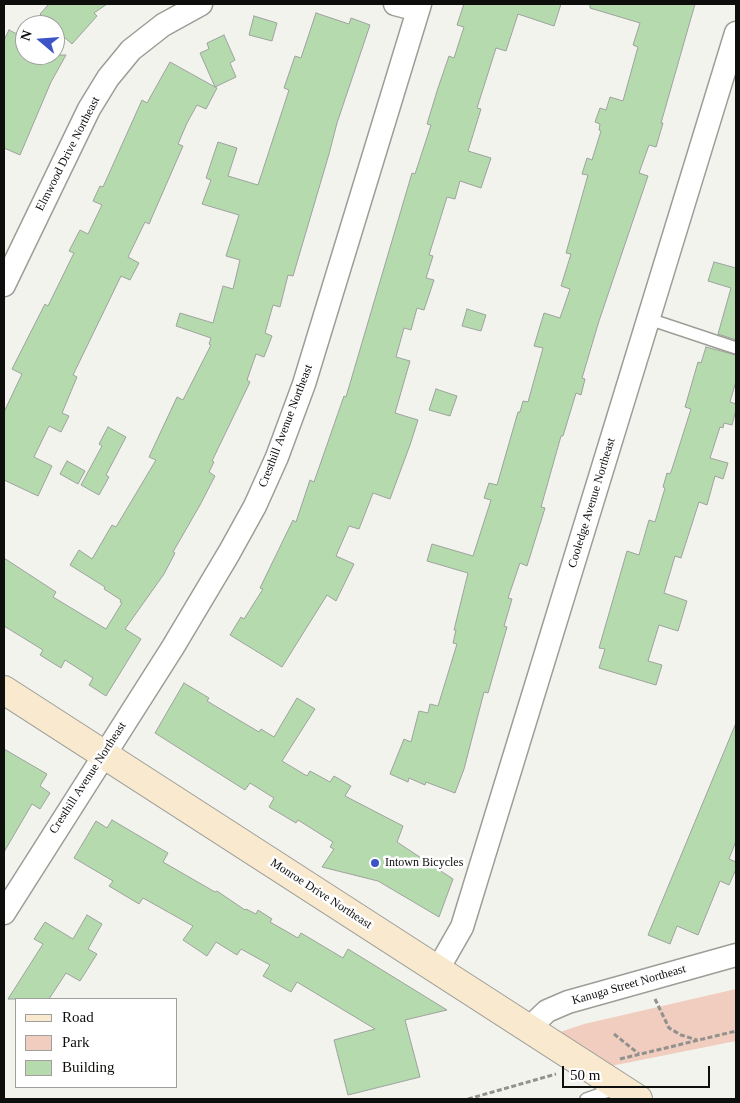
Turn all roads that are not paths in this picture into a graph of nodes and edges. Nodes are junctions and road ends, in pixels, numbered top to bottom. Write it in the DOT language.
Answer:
graph roads {
  1 [pos="201,4"];
  2 [pos="394,4"];
  3 [pos="419,7"];
  4 [pos="736,33"];
  5 [pos="4,286"];
  6 [pos="648,320"];
  7 [pos="736,348"];
  8 [pos="4,690"];
  9 [pos="103,754"];
  10 [pos="4,913"];
  11 [pos="736,955"];
  12 [pos="438,969"];
  13 [pos="529,1028"];
  14 [pos="628,1093"];
  15 [pos="586,1099"];
  1 -- 5 [label="street, Elmwood Drive Northeast"];
  2 -- 3 [label="street"];
  3 -- 9 [label="street, Cresthill Avenue Northeast"];
  4 -- 6 [label="street, Cooledge Avenue Northeast"];
  6 -- 7 [label="lane"];
  6 -- 12 [label="street, Cooledge Avenue Northeast"];
  8 -- 9 [label="main road, Monroe Drive Northeast"];
  9 -- 10 [label="street, Cresthill Avenue Northeast"];
  9 -- 12 [label="main road, Monroe Drive Northeast"];
  11 -- 13 [label="street, Kanuga Street Northeast"];
  12 -- 13 [label="main road, Monroe Drive Northeast"];
  13 -- 14 [label="main road, Monroe Drive Northeast"];
  14 -- 15 [label="lane"];
}
